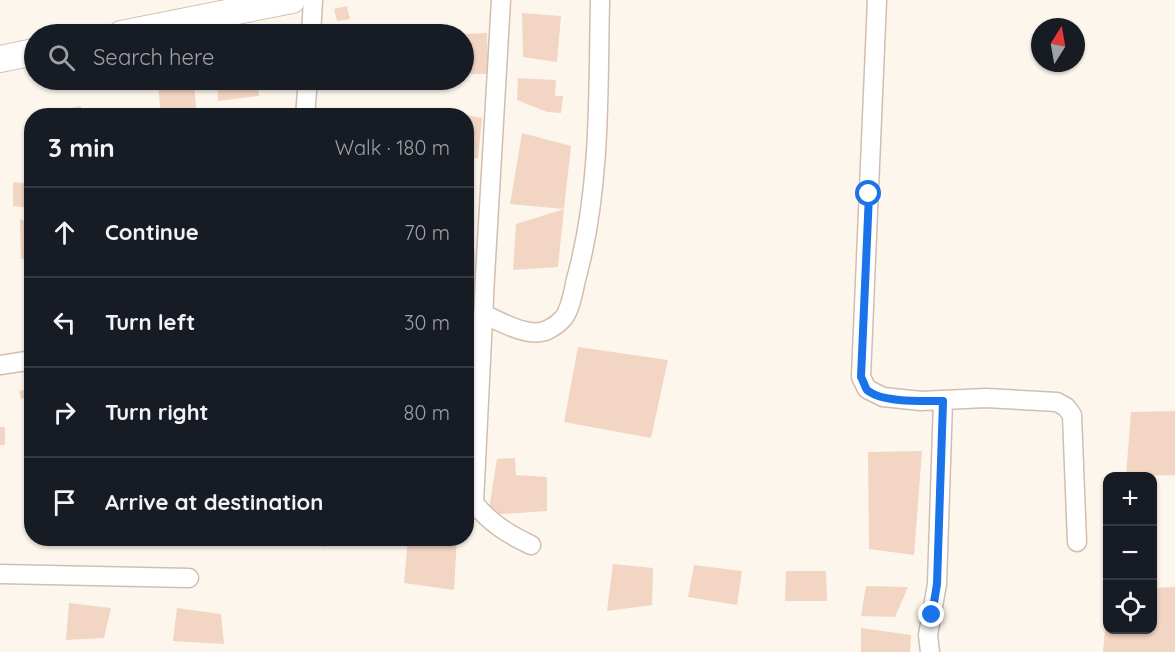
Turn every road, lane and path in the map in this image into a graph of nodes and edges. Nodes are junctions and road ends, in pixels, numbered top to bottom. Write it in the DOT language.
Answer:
graph roads {
  1 [pos="292,0"];
  2 [pos="313,0"];
  3 [pos="501,0"];
  4 [pos="600,0"];
  5 [pos="877,0"];
  6 [pos="171,24"];
  7 [pos="312,24"];
  8 [pos="24,54"];
  9 [pos="0,59"];
  10 [pos="307,90"];
  11 [pos="306,108"];
  12 [pos="483,314"];
  13 [pos="24,361"];
  14 [pos="0,365"];
  15 [pos="943,401"];
  16 [pos="1077,542"];
  17 [pos="531,545"];
  18 [pos="0,574"];
  19 [pos="189,578"];
  20 [pos="930,652"];
  1 -- 6 [label="street"];
  2 -- 7 [label="street"];
  3 -- 12 [label="street"];
  4 -- 12 [label="street"];
  5 -- 15 [label="street"];
  8 -- 9 [label="street"];
  10 -- 11 [label="street"];
  12 -- 17 [label="street"];
  13 -- 14 [label="street"];
  15 -- 16 [label="street"];
  15 -- 20 [label="street"];
  18 -- 19 [label="street"];
}
